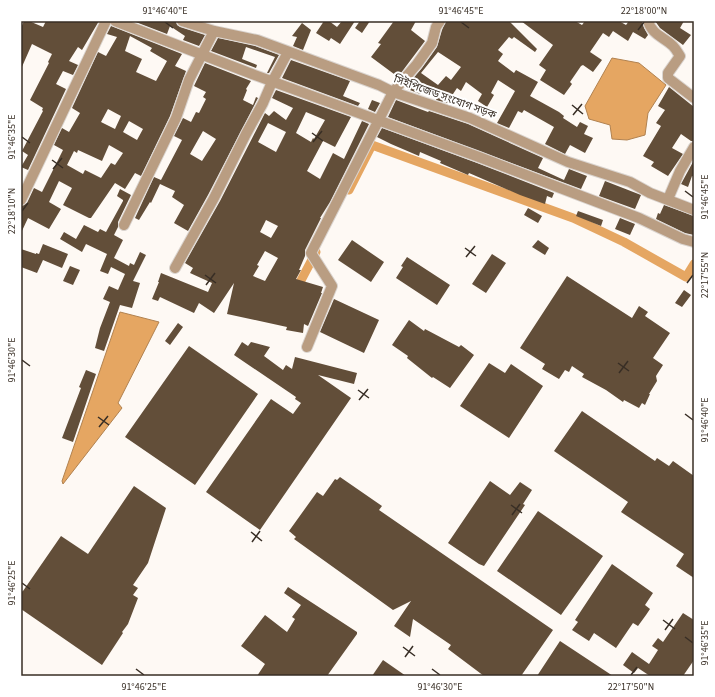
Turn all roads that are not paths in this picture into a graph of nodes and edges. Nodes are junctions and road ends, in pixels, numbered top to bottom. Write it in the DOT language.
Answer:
graph roads {
  1 [pos="106,21"];
  2 [pos="115,21"];
  3 [pos="182,21"];
  4 [pos="440,21"];
  5 [pos="648,21"];
  6 [pos="214,31"];
  7 [pos="288,52"];
  8 [pos="201,54"];
  9 [pos="272,82"];
  10 [pos="393,92"];
  11 [pos="694,98"];
  12 [pos="377,120"];
  13 [pos="694,146"];
  14 [pos="668,199"];
  15 [pos="21,200"];
  16 [pos="694,210"];
  17 [pos="124,225"];
  18 [pos="694,242"];
  19 [pos="175,268"];
  20 [pos="308,347"];
  1 -- 15 [label="street"];
  2 -- 8 [label="street"];
  3 -- 6 [label="street, সিইপিজেড সংযোগ সড়ক"];
  4 -- 10 [label="street"];
  5 -- 11 [label="street"];
  6 -- 7 [label="street, সিইপিজেড সংযোগ সড়ক"];
  6 -- 8 [label="street"];
  7 -- 9 [label="street"];
  7 -- 10 [label="street, সিইপিজেড সংযোগ সড়ক"];
  8 -- 9 [label="street"];
  8 -- 17 [label="street"];
  9 -- 12 [label="street"];
  9 -- 19 [label="street"];
  10 -- 12 [label="street"];
  10 -- 14 [label="street, সিইপিজেড সংযোগ সড়ক"];
  12 -- 18 [label="street"];
  12 -- 20 [label="street"];
  13 -- 14 [label="street"];
  14 -- 16 [label="street, সিইপিজেড সংযোগ সড়ক"];
}
